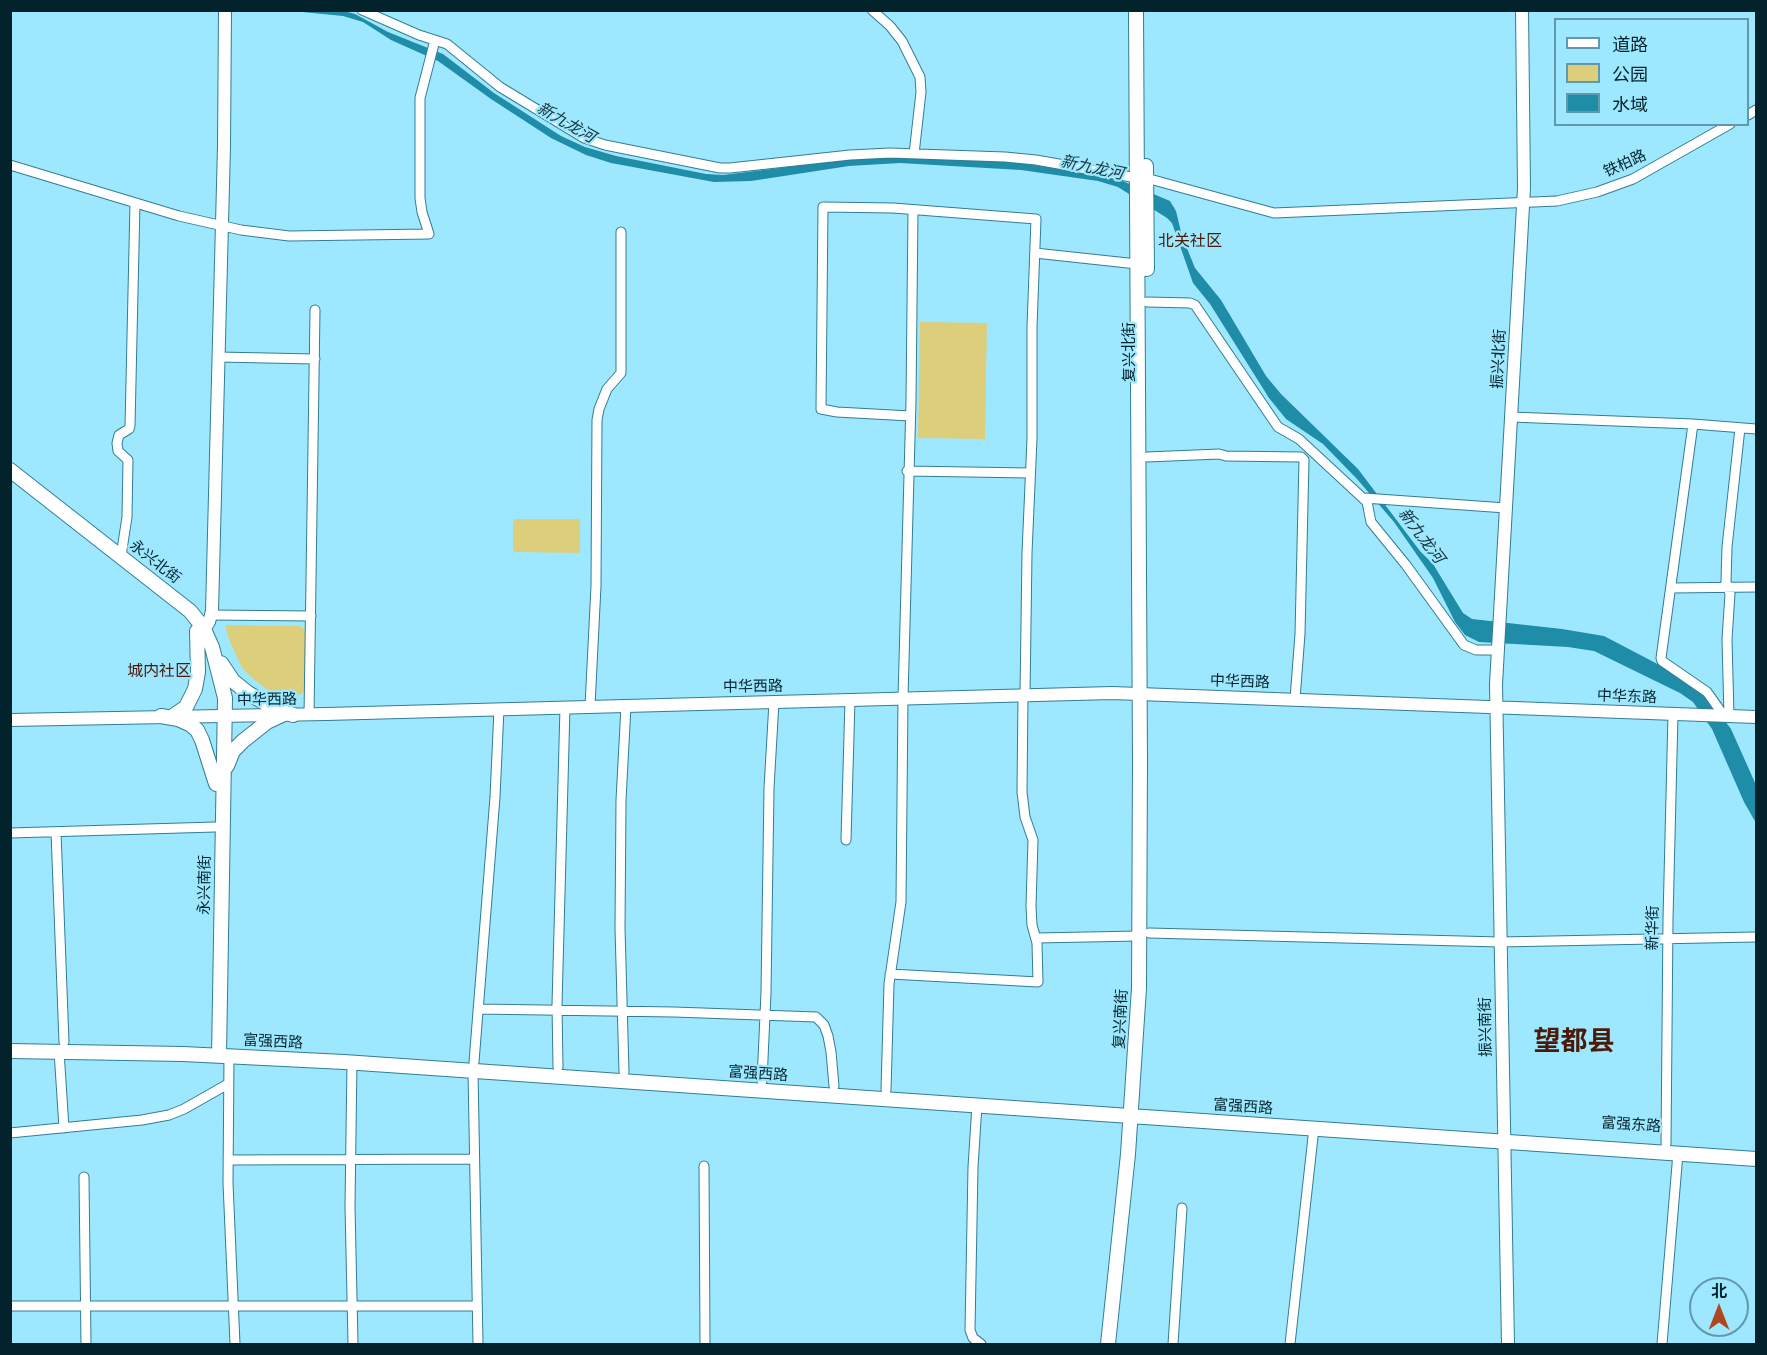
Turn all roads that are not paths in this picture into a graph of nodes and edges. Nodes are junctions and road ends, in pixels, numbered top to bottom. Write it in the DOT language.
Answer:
graph roads {
  1 [pos="225,10"];
  2 [pos="363,10"];
  3 [pos="872,10"];
  4 [pos="1136,10"];
  5 [pos="1145,10"];
  6 [pos="1522,10"];
  7 [pos="435,40"];
  8 [pos="1726,126"];
  9 [pos="914,154"];
  10 [pos="10,165"];
  11 [pos="1142,181"];
  12 [pos="135,202"];
  13 [pos="1523,204"];
  14 [pos="1141,207"];
  15 [pos="913,210"];
  16 [pos="222,226"];
  17 [pos="621,232"];
  18 [pos="1035,253"];
  19 [pos="1137,264"];
  20 [pos="1147,302"];
  21 [pos="315,310"];
  22 [pos="218,357"];
  23 [pos="315,359"];
  24 [pos="910,416"];
  25 [pos="1511,417"];
  26 [pos="1693,424"];
  27 [pos="1740,428"];
  28 [pos="1756,429"];
  29 [pos="1147,457"];
  30 [pos="10,470"];
  31 [pos="907,471"];
  32 [pos="1030,473"];
  33 [pos="10,480"];
  34 [pos="1366,498"];
  35 [pos="1506,508"];
  36 [pos="121,556"];
  37 [pos="1756,587"];
  38 [pos="1671,588"];
  39 [pos="1728,588"];
  40 [pos="211,615"];
  41 [pos="311,616"];
  42 [pos="201,630"];
  43 [pos="212,647"];
  44 [pos="1498,649"];
  45 [pos="1144,693"];
  46 [pos="1024,695"];
  47 [pos="903,698"];
  48 [pos="1294,699"];
  49 [pos="850,700"];
  50 [pos="774,702"];
  51 [pos="626,705"];
  52 [pos="591,706"];
  53 [pos="565,707"];
  54 [pos="1496,708"];
  55 [pos="499,709"];
  56 [pos="1672,714"];
  57 [pos="287,715"];
  58 [pos="309,715"];
  59 [pos="167,716"];
  60 [pos="221,716"];
  61 [pos="1725,716"];
  62 [pos="1756,717"];
  63 [pos="10,720"];
  64 [pos="220,779"];
  65 [pos="215,827"];
  66 [pos="56,832"];
  67 [pos="10,833"];
  68 [pos="846,840"];
  69 [pos="1144,934"];
  70 [pos="1756,937"];
  71 [pos="1036,938"];
  72 [pos="1668,939"];
  73 [pos="1500,942"];
  74 [pos="890,974"];
  75 [pos="478,1009"];
  76 [pos="557,1010"];
  77 [pos="622,1011"];
  78 [pos="765,1015"];
  79 [pos="10,1042"];
  80 [pos="62,1047"];
  81 [pos="10,1051"];
  82 [pos="218,1052"];
  83 [pos="352,1062"];
  84 [pos="474,1066"];
  85 [pos="558,1068"];
  86 [pos="624,1072"];
  87 [pos="762,1081"];
  88 [pos="228,1084"];
  89 [pos="834,1086"];
  90 [pos="886,1090"];
  91 [pos="977,1105"];
  92 [pos="1136,1112"];
  93 [pos="64,1128"];
  94 [pos="1314,1128"];
  95 [pos="10,1133"];
  96 [pos="1504,1137"];
  97 [pos="1666,1144"];
  98 [pos="1756,1150"];
  99 [pos="1678,1153"];
  100 [pos="474,1159"];
  101 [pos="1756,1159"];
  102 [pos="228,1160"];
  103 [pos="351,1160"];
  104 [pos="704,1166"];
  105 [pos="84,1177"];
  106 [pos="1182,1208"];
  107 [pos="10,1306"];
  108 [pos="86,1306"];
  109 [pos="233,1306"];
  110 [pos="352,1306"];
  111 [pos="476,1306"];
  112 [pos="86,1344"];
  113 [pos="235,1344"];
  114 [pos="353,1344"];
  115 [pos="477,1344"];
  116 [pos="705,1344"];
  117 [pos="981,1344"];
  118 [pos="1108,1344"];
  119 [pos="1117,1344"];
  120 [pos="1173,1344"];
  121 [pos="1290,1344"];
  122 [pos="1508,1344"];
  123 [pos="1662,1344"];
  1 -- 16 [label="street"];
  2 -- 7 [label="street, 铁柏路"];
  3 -- 9 [label="street"];
  4 -- 11 [label="main road, 复兴北街"];
  5 -- 11 [label="main road, 复兴北街"];
  6 -- 13 [label="street, 振兴北街"];
  7 -- 9 [label="street, 铁柏路"];
  7 -- 16 [label="street"];
  8 -- 13 [label="street, 铁柏路"];
  9 -- 11 [label="street, 铁柏路"];
  10 -- 12 [label="street"];
  11 -- 13 [label="street, 铁柏路"];
  11 -- 14 [label="main road, 复兴北街"];
  12 -- 16 [label="street"];
  12 -- 36 [label="street"];
  13 -- 25 [label="street, 振兴北街"];
  14 -- 19 [label="main road, 复兴北街"];
  14 -- 20 [label="main road, 复兴北街"];
  15 -- 18 [label="street"];
  15 -- 24 [label="street"];
  15 -- 24 [label="street"];
  16 -- 22 [label="street"];
  17 -- 52 [label="street"];
  18 -- 19 [label="street"];
  18 -- 32 [label="street"];
  19 -- 45 [label="main road, 复兴北街"];
  20 -- 29 [label="main road, 复兴北街"];
  20 -- 34 [label="street"];
  21 -- 23 [label="street"];
  22 -- 23 [label="street"];
  22 -- 40 [label="street"];
  23 -- 41 [label="street"];
  24 -- 31 [label="street"];
  25 -- 26 [label="street"];
  25 -- 35 [label="street, 振兴北街"];
  26 -- 27 [label="street"];
  26 -- 38 [label="street"];
  27 -- 28 [label="street"];
  27 -- 39 [label="street"];
  29 -- 45 [label="main road, 复兴北街"];
  29 -- 48 [label="street"];
  30 -- 36 [label="main road, 永兴北街"];
  31 -- 32 [label="street"];
  31 -- 47 [label="street"];
  32 -- 46 [label="street"];
  33 -- 42 [label="main road, 永兴北街"];
  34 -- 35 [label="street"];
  34 -- 44 [label="street"];
  35 -- 44 [label="street, 振兴北街"];
  36 -- 42 [label="main road, 永兴北街"];
  37 -- 39 [label="street"];
  38 -- 39 [label="street"];
  38 -- 61 [label="street"];
  39 -- 61 [label="street"];
  40 -- 41 [label="street"];
  40 -- 42 [label="street"];
  41 -- 58 [label="street"];
  42 -- 43 [label="main road, 永兴北街"];
  42 -- 59 [label="main road"];
  42 -- 60 [label="main road, 永兴北街"];
  43 -- 57 [label="main road"];
  43 -- 60 [label="main road, 永兴北街"];
  44 -- 54 [label="street, 振兴北街"];
  45 -- 46 [label="street, 中华西路"];
  45 -- 48 [label="street, 中华西路"];
  45 -- 69 [label="main road, 复兴南街"];
  46 -- 47 [label="street, 中华西路"];
  46 -- 71 [label="street"];
  47 -- 49 [label="street, 中华西路"];
  47 -- 74 [label="street"];
  48 -- 54 [label="street, 中华西路"];
  49 -- 50 [label="street, 中华西路"];
  49 -- 68 [label="street"];
  50 -- 51 [label="street, 中华西路"];
  50 -- 78 [label="street"];
  51 -- 52 [label="street, 中华西路"];
  51 -- 77 [label="street"];
  52 -- 53 [label="street, 中华西路"];
  53 -- 55 [label="street, 中华西路"];
  53 -- 76 [label="street"];
  54 -- 56 [label="street, 中华东路"];
  54 -- 73 [label="street, 振兴南街"];
  55 -- 58 [label="street, 中华西路"];
  55 -- 75 [label="street"];
  56 -- 61 [label="street, 中华东路"];
  56 -- 72 [label="street, 新华街"];
  57 -- 58 [label="street, 中华西路"];
  57 -- 60 [label="street, 中华西路"];
  57 -- 64 [label="main road"];
  59 -- 60 [label="street, 中华西路"];
  59 -- 63 [label="street, 中华西路"];
  59 -- 64 [label="main road"];
  60 -- 64 [label="main road, 永兴南街"];
  61 -- 62 [label="street, 中华东路"];
  64 -- 65 [label="main road, 永兴南街"];
  64 -- 82 [label="main road, 永兴南街"];
  65 -- 66 [label="street"];
  65 -- 82 [label="main road, 永兴南街"];
  66 -- 67 [label="street"];
  66 -- 80 [label="street"];
  69 -- 71 [label="street"];
  69 -- 73 [label="street"];
  69 -- 92 [label="main road, 复兴南街"];
  70 -- 72 [label="street"];
  71 -- 74 [label="street"];
  72 -- 73 [label="street"];
  72 -- 97 [label="street, 新华街"];
  73 -- 96 [label="street, 振兴南街"];
  74 -- 90 [label="street"];
  75 -- 76 [label="street"];
  75 -- 84 [label="street"];
  76 -- 77 [label="street"];
  76 -- 85 [label="street"];
  77 -- 78 [label="street"];
  77 -- 86 [label="street"];
  78 -- 87 [label="street"];
  78 -- 89 [label="street"];
  79 -- 80 [label="main road, 富强西路"];
  80 -- 81 [label="main road, 富强西路"];
  80 -- 82 [label="main road, 富强西路"];
  80 -- 93 [label="street"];
  82 -- 83 [label="main road, 富强西路"];
  82 -- 84 [label="main road, 富强西路"];
  82 -- 88 [label="street"];
  83 -- 84 [label="main road, 富强西路"];
  83 -- 103 [label="street"];
  84 -- 85 [label="main road, 富强西路"];
  84 -- 91 [label="main road, 富强西路"];
  84 -- 100 [label="street"];
  85 -- 86 [label="main road, 富强西路"];
  86 -- 87 [label="main road, 富强西路"];
  87 -- 89 [label="main road, 富强西路"];
  88 -- 93 [label="street"];
  88 -- 102 [label="street"];
  89 -- 90 [label="main road, 富强西路"];
  90 -- 92 [label="main road, 富强西路"];
  91 -- 92 [label="main road, 富强西路"];
  91 -- 117 [label="street"];
  92 -- 94 [label="main road, 富强西路"];
  92 -- 96 [label="main road, 富强西路"];
  92 -- 118 [label="main road, 复兴南街"];
  92 -- 119 [label="main road, 复兴南街"];
  93 -- 95 [label="street"];
  94 -- 96 [label="main road, 富强西路"];
  94 -- 121 [label="street"];
  96 -- 97 [label="main road, 富强东路"];
  96 -- 99 [label="main road, 富强东路"];
  96 -- 122 [label="street, 振兴南街"];
  97 -- 98 [label="main road, 富强东路"];
  99 -- 101 [label="main road, 富强东路"];
  99 -- 123 [label="street"];
  100 -- 103 [label="street"];
  100 -- 111 [label="street"];
  102 -- 103 [label="street"];
  102 -- 109 [label="street"];
  103 -- 110 [label="street"];
  104 -- 116 [label="street"];
  105 -- 108 [label="street"];
  106 -- 120 [label="street"];
  107 -- 108 [label="street"];
  108 -- 109 [label="street"];
  108 -- 112 [label="street"];
  109 -- 110 [label="street"];
  109 -- 113 [label="street"];
  110 -- 111 [label="street"];
  110 -- 114 [label="street"];
  111 -- 115 [label="street"];
}
